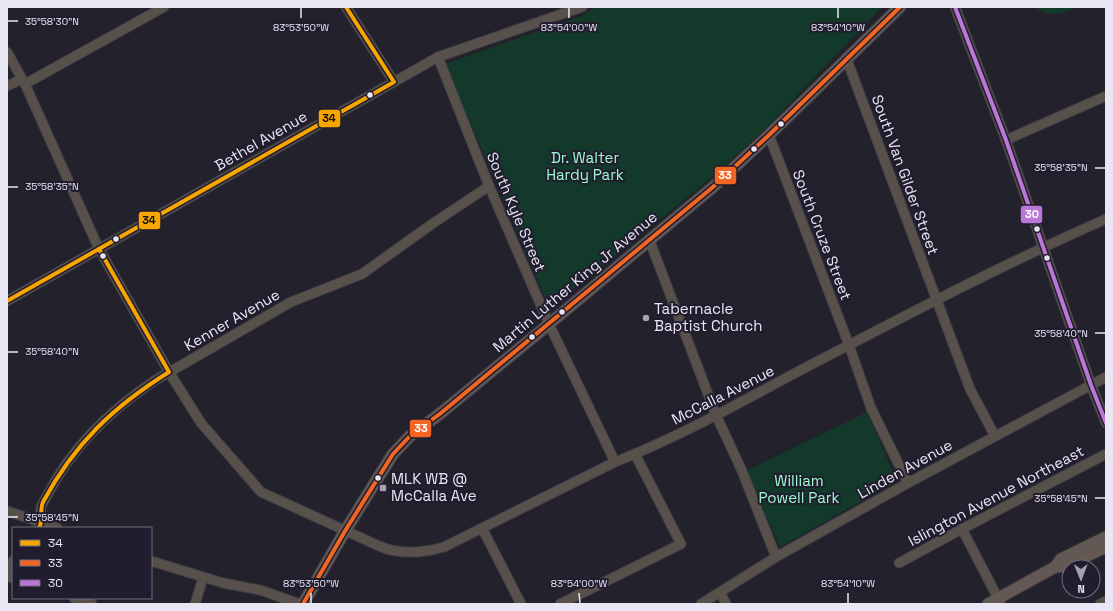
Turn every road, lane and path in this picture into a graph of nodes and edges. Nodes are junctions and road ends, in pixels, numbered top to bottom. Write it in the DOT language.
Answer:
graph roads {
  1 [pos="164,7"];
  2 [pos="346,7"];
  3 [pos="582,7"];
  4 [pos="900,7"];
  5 [pos="955,7"];
  6 [pos="7,52"];
  7 [pos="438,57"];
  8 [pos="847,60"];
  9 [pos="23,81"];
  10 [pos="394,82"];
  11 [pos="7,86"];
  12 [pos="1106,96"];
  13 [pos="769,135"];
  14 [pos="1006,140"];
  15 [pos="489,186"];
  16 [pos="1106,219"];
  17 [pos="649,239"];
  18 [pos="1044,246"];
  19 [pos="98,249"];
  20 [pos="7,301"];
  21 [pos="936,301"];
  22 [pos="549,324"];
  23 [pos="849,345"];
  24 [pos="169,372"];
  25 [pos="1106,377"];
  26 [pos="1091,385"];
  27 [pos="716,415"];
  28 [pos="1106,423"];
  29 [pos="995,436"];
  30 [pos="635,454"];
  31 [pos="1106,454"];
  32 [pos="615,462"];
  33 [pos="908,482"];
  34 [pos="7,511"];
  35 [pos="41,525"];
  36 [pos="52,527"];
  37 [pos="482,528"];
  38 [pos="962,529"];
  39 [pos="345,531"];
  40 [pos="1106,537"];
  41 [pos="1106,547"];
  42 [pos="776,557"];
  43 [pos="152,561"];
  44 [pos="899,563"];
  45 [pos="1056,567"];
  46 [pos="203,578"];
  47 [pos="720,592"];
  48 [pos="77,599"];
  49 [pos="1000,601"];
  50 [pos="1106,601"];
  51 [pos="92,604"];
  52 [pos="195,604"];
  53 [pos="301,604"];
  54 [pos="521,604"];
  55 [pos="560,604"];
  56 [pos="701,604"];
  57 [pos="726,604"];
  58 [pos="988,604"];
  59 [pos="1100,604"];
  1 -- 9 [label="street"];
  2 -- 10 [label="street"];
  3 -- 7 [label="street, Bethel Avenue"];
  4 -- 8 [label="main road, Martin Luther King Jr Avenue"];
  5 -- 14 [label="street"];
  6 -- 9 [label="street, McCalla Avenue"];
  7 -- 10 [label="street, Bethel Avenue"];
  7 -- 15 [label="street, South Kyle Street"];
  8 -- 13 [label="main road, Martin Luther King Jr Avenue"];
  8 -- 21 [label="street, South Van Gilder Street"];
  9 -- 11 [label="street"];
  9 -- 19 [label="street, McCalla Avenue"];
  10 -- 19 [label="street, Bethel Avenue"];
  12 -- 14 [label="street"];
  13 -- 17 [label="main road, Martin Luther King Jr Avenue"];
  13 -- 23 [label="street, South Cruze Street"];
  14 -- 18 [label="street"];
  15 -- 22 [label="street, South Kyle Street"];
  15 -- 24 [label="street, Kenner Avenue"];
  16 -- 18 [label="street, McCalla Avenue"];
  17 -- 22 [label="main road, Martin Luther King Jr Avenue"];
  17 -- 27 [label="street"];
  18 -- 21 [label="street, McCalla Avenue"];
  18 -- 26 [label="street"];
  19 -- 20 [label="street, Bethel Avenue"];
  19 -- 24 [label="street, McCalla Avenue"];
  21 -- 23 [label="street, McCalla Avenue"];
  21 -- 29 [label="street, South Van Gilder Street"];
  22 -- 32 [label="street, South Kyle Street"];
  22 -- 39 [label="main road, Martin Luther King Jr Avenue"];
  23 -- 27 [label="street, McCalla Avenue"];
  23 -- 33 [label="street, South Cruze Street"];
  24 -- 35 [label="street, Kenner Avenue"];
  24 -- 39 [label="street, McCalla Avenue"];
  25 -- 26 [label="street, Linden Avenue"];
  26 -- 28 [label="street"];
  26 -- 29 [label="street, Linden Avenue"];
  27 -- 30 [label="street, McCalla Avenue"];
  27 -- 42 [label="street"];
  29 -- 33 [label="street, Linden Avenue"];
  30 -- 32 [label="street, McCalla Avenue"];
  30 -- 55 [label="street"];
  31 -- 38 [label="street, Islington Avenue Northeast"];
  32 -- 37 [label="street, McCalla Avenue"];
  33 -- 42 [label="street, Linden Avenue"];
  34 -- 35 [label="street"];
  35 -- 36 [label="street"];
  37 -- 39 [label="street, McCalla Avenue"];
  37 -- 54 [label="street"];
  38 -- 44 [label="street, Islington Avenue Northeast"];
  38 -- 49 [label="street"];
  39 -- 53 [label="main road, Martin Luther King Jr Avenue"];
  40 -- 45 [label="main road"];
  41 -- 45 [label="main road"];
  42 -- 47 [label="street, Linden Avenue"];
  43 -- 46 [label="street"];
  45 -- 49 [label="main road"];
  46 -- 52 [label="street"];
  46 -- 53 [label="street"];
  47 -- 56 [label="street, Linden Avenue"];
  47 -- 57 [label="street"];
  48 -- 51 [label="street"];
  49 -- 58 [label="main road"];
  50 -- 59 [label="street"];
}
